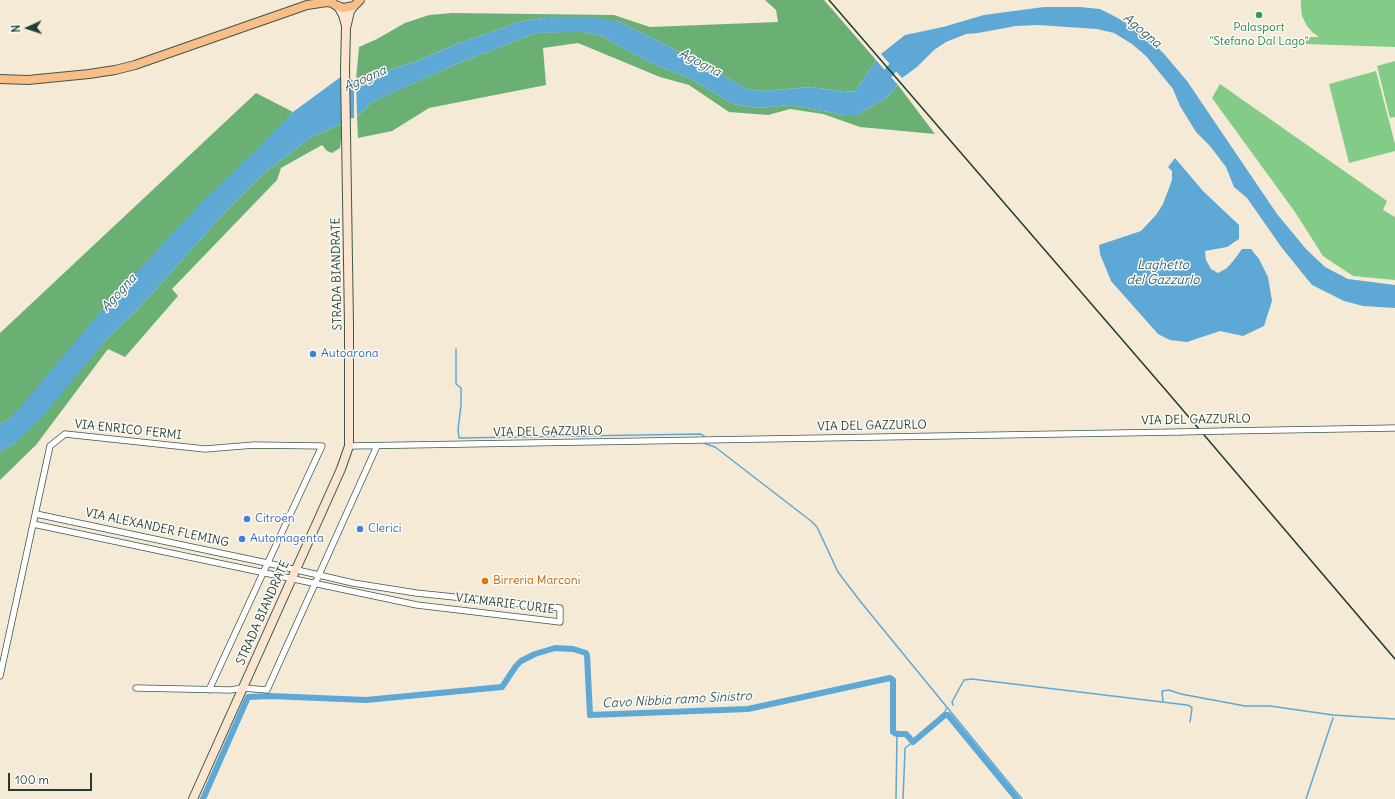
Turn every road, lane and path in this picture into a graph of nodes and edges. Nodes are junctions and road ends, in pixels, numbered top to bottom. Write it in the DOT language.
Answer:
graph roads {
  1 [pos="315,0"];
  2 [pos="334,3"];
  3 [pos="357,3"];
  4 [pos="307,5"];
  5 [pos="346,28"];
  6 [pos="0,79"];
  7 [pos="1395,428"];
  8 [pos="349,446"];
  9 [pos="377,446"];
  10 [pos="36,514"];
  11 [pos="33,524"];
  12 [pos="267,563"];
  13 [pos="296,569"];
  14 [pos="262,573"];
  15 [pos="319,576"];
  16 [pos="292,579"];
  17 [pos="315,584"];
  18 [pos="0,676"];
  19 [pos="136,688"];
  20 [pos="242,688"];
  21 [pos="209,690"];
  22 [pos="193,799"];
  1 -- 4 [label="main road"];
  2 -- 3 [label="main road"];
  2 -- 4 [label="main road"];
  2 -- 5 [label="main road, STRADA BIANDRATE"];
  3 -- 5 [label="main road, STRADA BIANDRATE"];
  4 -- 6 [label="main road"];
  5 -- 8 [label="main road, STRADA BIANDRATE"];
  7 -- 9 [label="street, VIA DEL GAZZURLO, bridge"];
  8 -- 9 [label="street, VIA DEL GAZZURLO"];
  8 -- 13 [label="main road, STRADA BIANDRATE"];
  9 -- 15 [label="street"];
  10 -- 11 [label="street, VIA ENRICO FERMI"];
  10 -- 12 [label="street, VIA ALEXANDER FLEMING"];
  10 -- 12 [label="street, VIA ENRICO FERMI"];
  11 -- 14 [label="street, VIA ALEXANDER FLEMING"];
  11 -- 18 [label="street, VIA ENRICO FERMI"];
  12 -- 13 [label="street, VIA ALEXANDER FLEMING"];
  12 -- 14 [label="street"];
  13 -- 15 [label="street, VIA MARIE CURIE"];
  13 -- 16 [label="main road, STRADA BIANDRATE"];
  14 -- 16 [label="street, VIA ALEXANDER FLEMING"];
  14 -- 21 [label="street"];
  15 -- 17 [label="street"];
  15 -- 17 [label="street, VIA MARIE CURIE"];
  16 -- 17 [label="street, VIA MARIE CURIE"];
  16 -- 20 [label="main road, STRADA BIANDRATE"];
  17 -- 20 [label="street"];
  19 -- 21 [label="street"];
  20 -- 21 [label="street"];
  20 -- 22 [label="main road, STRADA BIANDRATE"];
}
